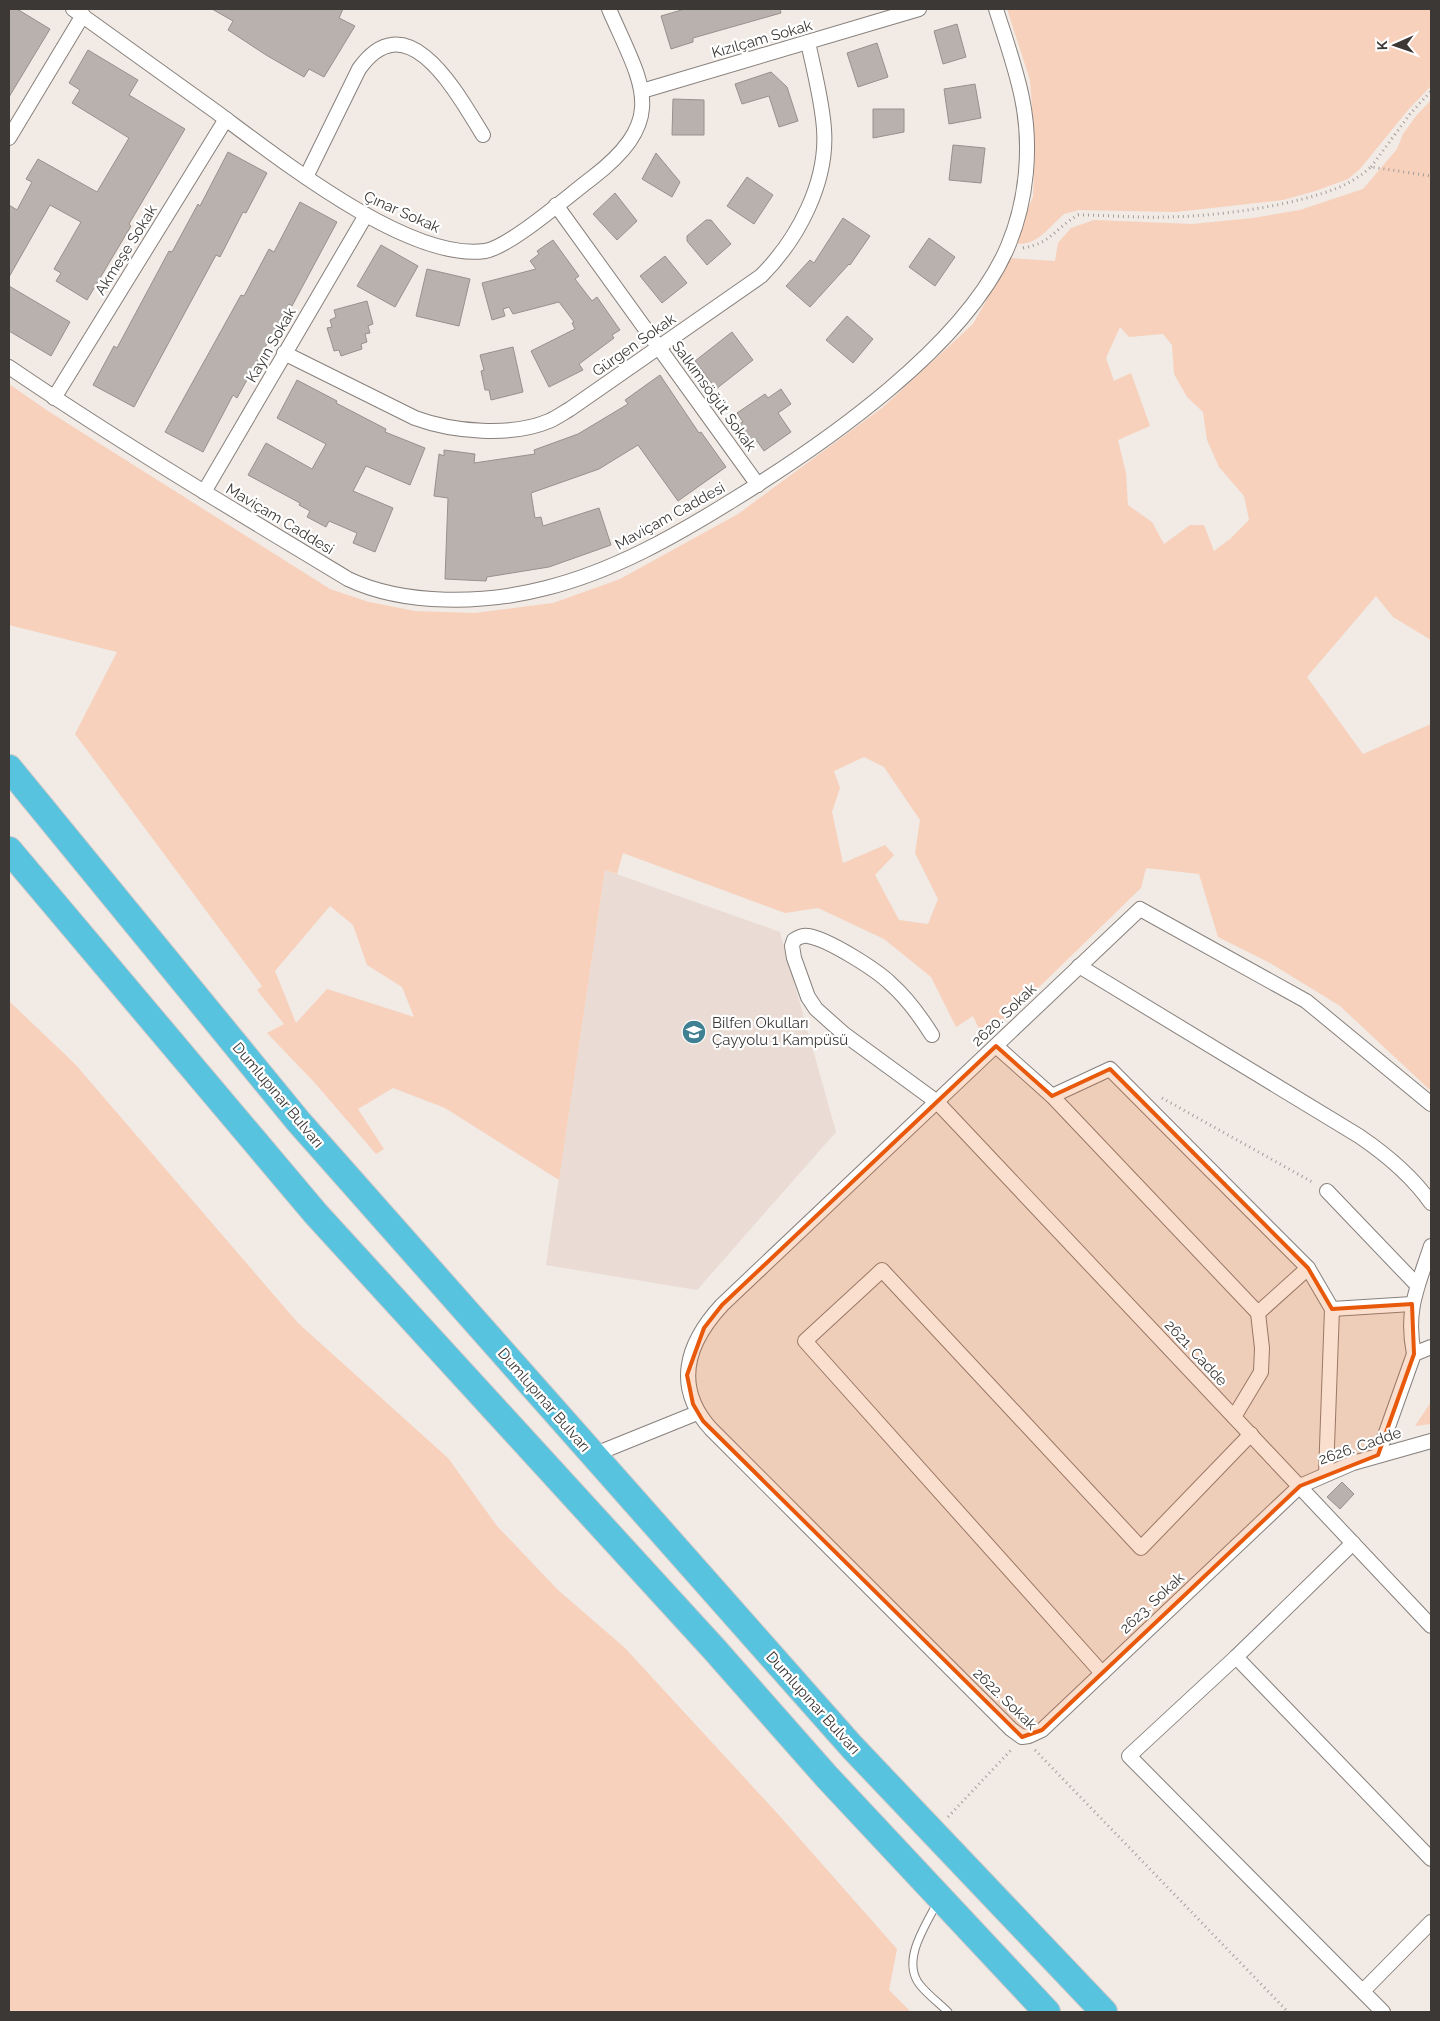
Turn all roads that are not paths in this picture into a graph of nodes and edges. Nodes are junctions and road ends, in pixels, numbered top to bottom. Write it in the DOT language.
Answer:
graph roads {
  1 [pos="609,9"];
  2 [pos="919,9"];
  3 [pos="996,9"];
  4 [pos="78,12"];
  5 [pos="808,42"];
  6 [pos="642,91"];
  7 [pos="226,119"];
  8 [pos="483,134"];
  9 [pos="9,138"];
  10 [pos="306,177"];
  11 [pos="556,205"];
  12 [pos="366,215"];
  13 [pos="658,347"];
  14 [pos="284,353"];
  15 [pos="9,367"];
  16 [pos="54,398"];
  17 [pos="758,485"];
  18 [pos="204,492"];
  19 [pos="9,768"];
  20 [pos="9,850"];
  21 [pos="1079,966"];
  22 [pos="932,1035"];
  23 [pos="996,1046"];
  24 [pos="1052,1096"];
  25 [pos="937,1102"];
  26 [pos="1431,1104"];
  27 [pos="1327,1191"];
  28 [pos="1431,1203"];
  29 [pos="1431,1246"];
  30 [pos="1308,1268"];
  31 [pos="1417,1285"];
  32 [pos="1412,1304"];
  33 [pos="1332,1309"];
  34 [pos="1258,1313"];
  35 [pos="1431,1347"];
  36 [pos="1414,1354"];
  37 [pos="697,1413"];
  38 [pos="1234,1417"];
  39 [pos="1251,1434"];
  40 [pos="1429,1444"];
  41 [pos="593,1455"];
  42 [pos="1378,1455"];
  43 [pos="1326,1474"];
  44 [pos="1300,1486"];
  45 [pos="1353,1543"];
  46 [pos="1431,1626"];
  47 [pos="1236,1657"];
  48 [pos="1102,1673"];
  49 [pos="1022,1737"];
  50 [pos="1431,1859"];
  51 [pos="939,1898"];
  52 [pos="1431,1922"];
  53 [pos="1083,1991"];
  54 [pos="1363,1991"];
  55 [pos="948,2012"];
  56 [pos="1047,2012"];
  57 [pos="1104,2012"];
  58 [pos="1125,2012"];
  59 [pos="1383,2012"];
  1 -- 6 [label="street, Çınar Sokak"];
  2 -- 5 [label="street, Kızılçam Sokak"];
  3 -- 17 [label="street, Maviçam Caddesi"];
  4 -- 7 [label="street, Çınar Sokak"];
  4 -- 9 [label="street"];
  5 -- 6 [label="street, Kızılçam Sokak"];
  5 -- 13 [label="street, Gürgen Sokak"];
  6 -- 11 [label="street, Çınar Sokak"];
  7 -- 10 [label="street, Çınar Sokak"];
  7 -- 16 [label="street, Akmeşe Sokak"];
  8 -- 10 [label="street"];
  10 -- 12 [label="street, Çınar Sokak"];
  11 -- 12 [label="street, Çınar Sokak"];
  11 -- 13 [label="street, Salkımsöğüt Sokak"];
  12 -- 14 [label="street, Kayın Sokak"];
  13 -- 14 [label="street, Gürgen Sokak"];
  13 -- 17 [label="street, Salkımsöğüt Sokak"];
  14 -- 18 [label="street, Kayın Sokak"];
  15 -- 16 [label="street, Maviçam Caddesi"];
  16 -- 18 [label="street, Maviçam Caddesi"];
  17 -- 18 [label="street, Maviçam Caddesi"];
  19 -- 41 [label="highway, Dumlupınar Bulvarı"];
  20 -- 51 [label="highway"];
  21 -- 23 [label="street, 2620. Sokak"];
  21 -- 26 [label="street, 2620. Sokak"];
  21 -- 28 [label="street"];
  22 -- 25 [label="street, 2621. Cadde"];
  23 -- 24 [label="street"];
  23 -- 25 [label="street, 2620. Sokak"];
  24 -- 30 [label="street"];
  24 -- 34 [label="street"];
  25 -- 37 [label="street, 2620. Sokak"];
  25 -- 38 [label="street, 2621. Cadde"];
  27 -- 31 [label="street"];
  29 -- 31 [label="street"];
  30 -- 33 [label="street"];
  30 -- 34 [label="street"];
  31 -- 32 [label="street"];
  32 -- 33 [label="street"];
  32 -- 36 [label="street"];
  33 -- 43 [label="street"];
  34 -- 38 [label="street"];
  35 -- 36 [label="street"];
  36 -- 42 [label="street"];
  37 -- 41 [label="street"];
  37 -- 49 [label="street, 2622. Sokak"];
  38 -- 39 [label="street, 2621. Cadde"];
  39 -- 44 [label="street, 2621. Cadde"];
  39 -- 48 [label="street"];
  40 -- 42 [label="street, 2626. Cadde"];
  41 -- 53 [label="highway, Dumlupınar Bulvarı"];
  42 -- 43 [label="street, 2626. Cadde"];
  43 -- 44 [label="street, 2626. Cadde"];
  44 -- 45 [label="street, 2621. Cadde"];
  44 -- 48 [label="street, 2623. Sokak"];
  45 -- 46 [label="street, 2621. Cadde"];
  45 -- 47 [label="street"];
  47 -- 50 [label="street"];
  47 -- 54 [label="street"];
  48 -- 49 [label="street, 2623. Sokak"];
  51 -- 55 [label="lane"];
  51 -- 56 [label="highway"];
  52 -- 54 [label="street"];
  53 -- 57 [label="highway, Dumlupınar Bulvarı"];
  53 -- 58 [label="highway"];
  54 -- 59 [label="street"];
}
